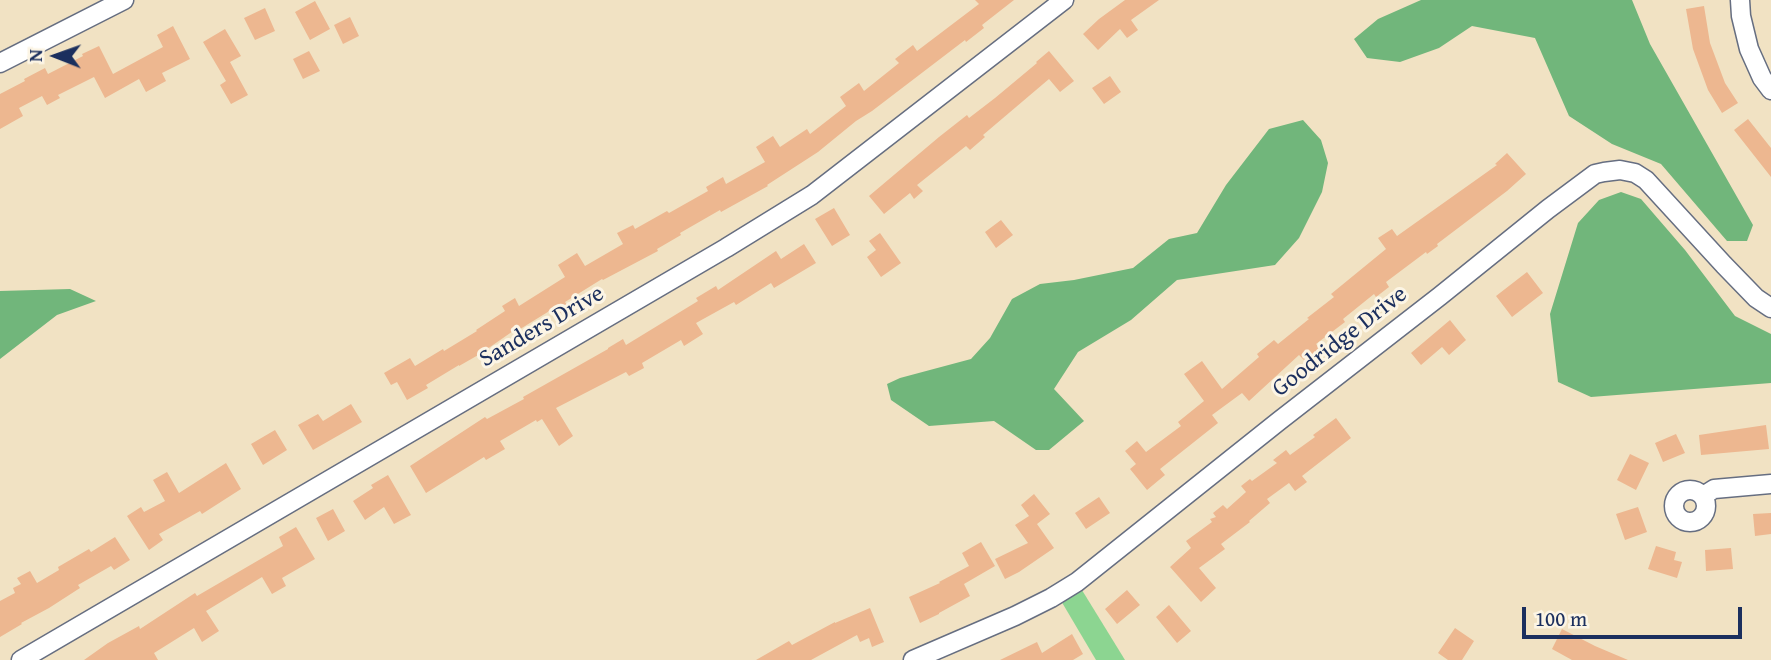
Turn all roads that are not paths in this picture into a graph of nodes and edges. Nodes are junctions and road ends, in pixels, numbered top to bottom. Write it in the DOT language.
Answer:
graph roads {
  1 [pos="124,0"];
  2 [pos="1064,0"];
  3 [pos="1741,0"];
  4 [pos="0,63"];
  5 [pos="1771,90"];
  6 [pos="1771,308"];
  7 [pos="1771,484"];
  8 [pos="1703,496"];
  9 [pos="21,660"];
  10 [pos="913,660"];
  1 -- 4 [label="street"];
  2 -- 9 [label="street, Sanders Drive"];
  3 -- 5 [label="street"];
  6 -- 10 [label="street, Goodridge Drive"];
  7 -- 8 [label="street"];
}
